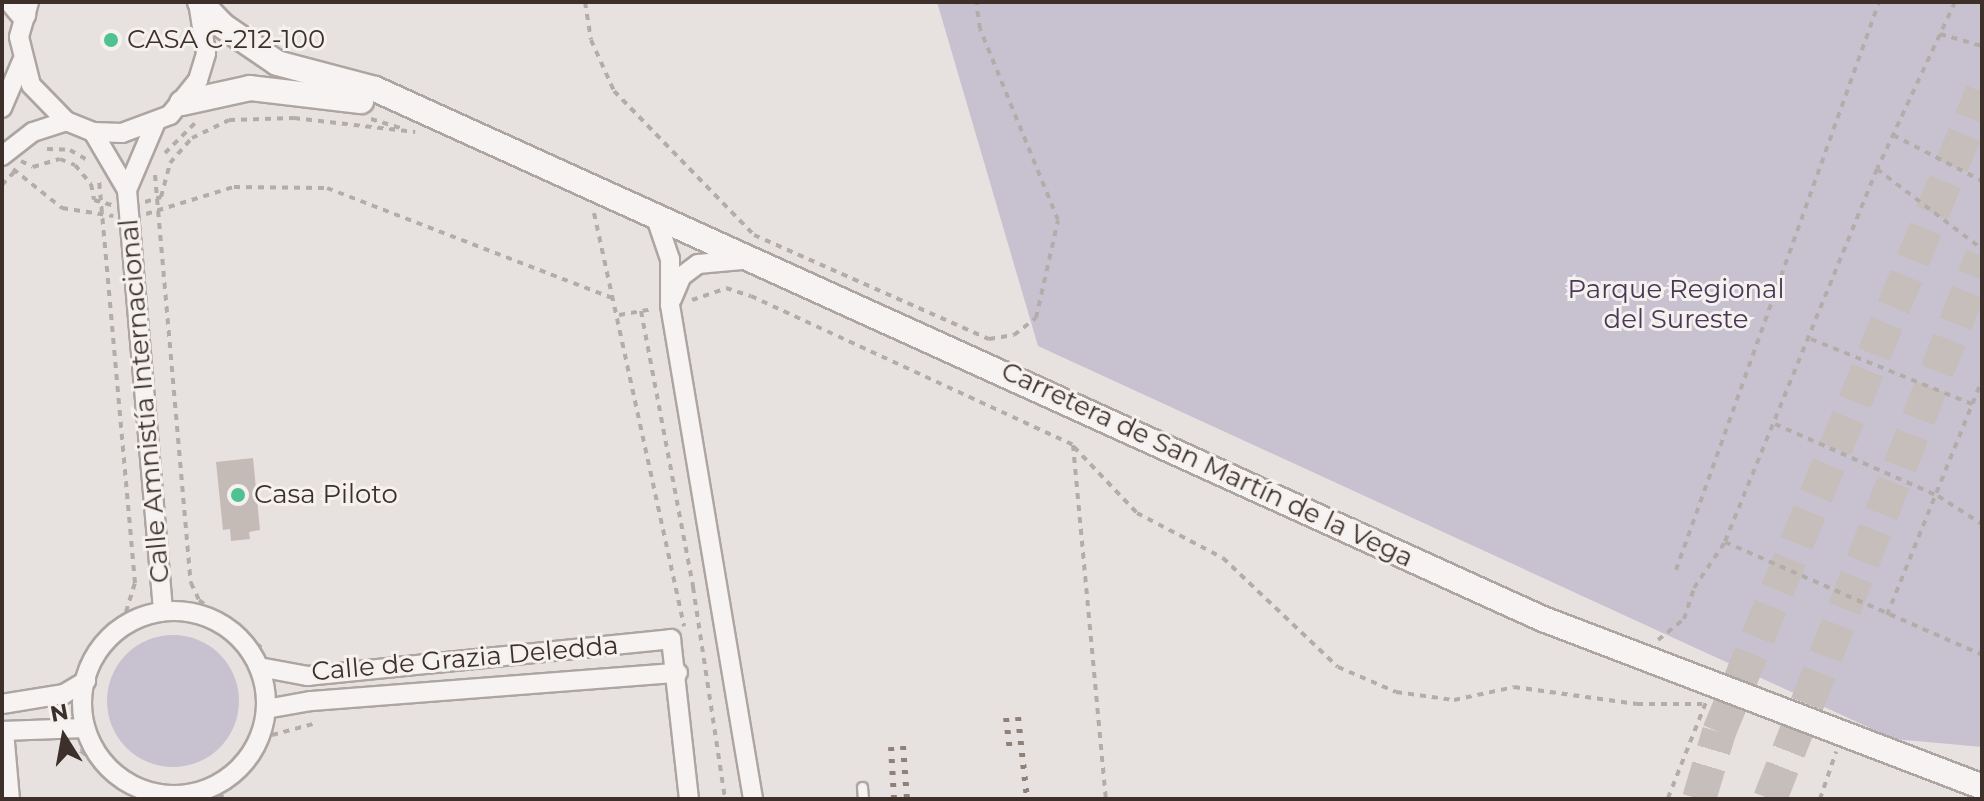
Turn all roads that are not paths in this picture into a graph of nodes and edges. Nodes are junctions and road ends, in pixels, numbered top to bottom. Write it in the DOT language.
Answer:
graph roads {
  1 [pos="199,2"];
  2 [pos="22,6"];
  3 [pos="22,61"];
  4 [pos="182,103"];
  5 [pos="2,108"];
  6 [pos="66,121"];
  7 [pos="155,124"];
  8 [pos="434,128"];
  9 [pos="93,132"];
  10 [pos="5,152"];
  11 [pos="128,203"];
  12 [pos="655,215"];
  13 [pos="761,263"];
  14 [pos="678,303"];
  15 [pos="163,611"];
  16 [pos="264,660"];
  17 [pos="678,673"];
  18 [pos="79,675"];
  19 [pos="2,704"];
  20 [pos="266,709"];
  21 [pos="85,728"];
  22 [pos="3,731"];
  23 [pos="862,787"];
  24 [pos="1982,787"];
  25 [pos="182,796"];
  26 [pos="10,799"];
  27 [pos="689,799"];
  28 [pos="753,799"];
  29 [pos="863,799"];
  1 -- 4 [label="street"];
  1 -- 8 [label="street, Carretera de San Martín de la Vega"];
  2 -- 3 [label="street"];
  3 -- 5 [label="street"];
  3 -- 6 [label="street"];
  4 -- 7 [label="street"];
  4 -- 8 [label="street, Carretera de San Martín de la Vega"];
  6 -- 9 [label="street"];
  6 -- 10 [label="street"];
  7 -- 9 [label="street"];
  7 -- 11 [label="street, Calle Amnistía Internacional"];
  8 -- 12 [label="street, Carretera de San Martín de la Vega"];
  9 -- 11 [label="street, Calle Amnistía Internacional"];
  11 -- 15 [label="street, Calle Amnistía Internacional"];
  12 -- 13 [label="street, Carretera de San Martín de la Vega"];
  12 -- 14 [label="street"];
  13 -- 14 [label="street"];
  13 -- 24 [label="street, Carretera de San Martín de la Vega"];
  14 -- 28 [label="street"];
  15 -- 16 [label="street"];
  15 -- 18 [label="street"];
  16 -- 17 [label="street, Calle de Grazia Deledda"];
  16 -- 20 [label="street"];
  17 -- 20 [label="street, Calle de Grazia Deledda"];
  17 -- 27 [label="street"];
  18 -- 19 [label="street"];
  18 -- 21 [label="street"];
  20 -- 25 [label="street"];
  21 -- 22 [label="street"];
  21 -- 25 [label="street"];
  22 -- 26 [label="street"];
  23 -- 29 [label="lane"];
}
